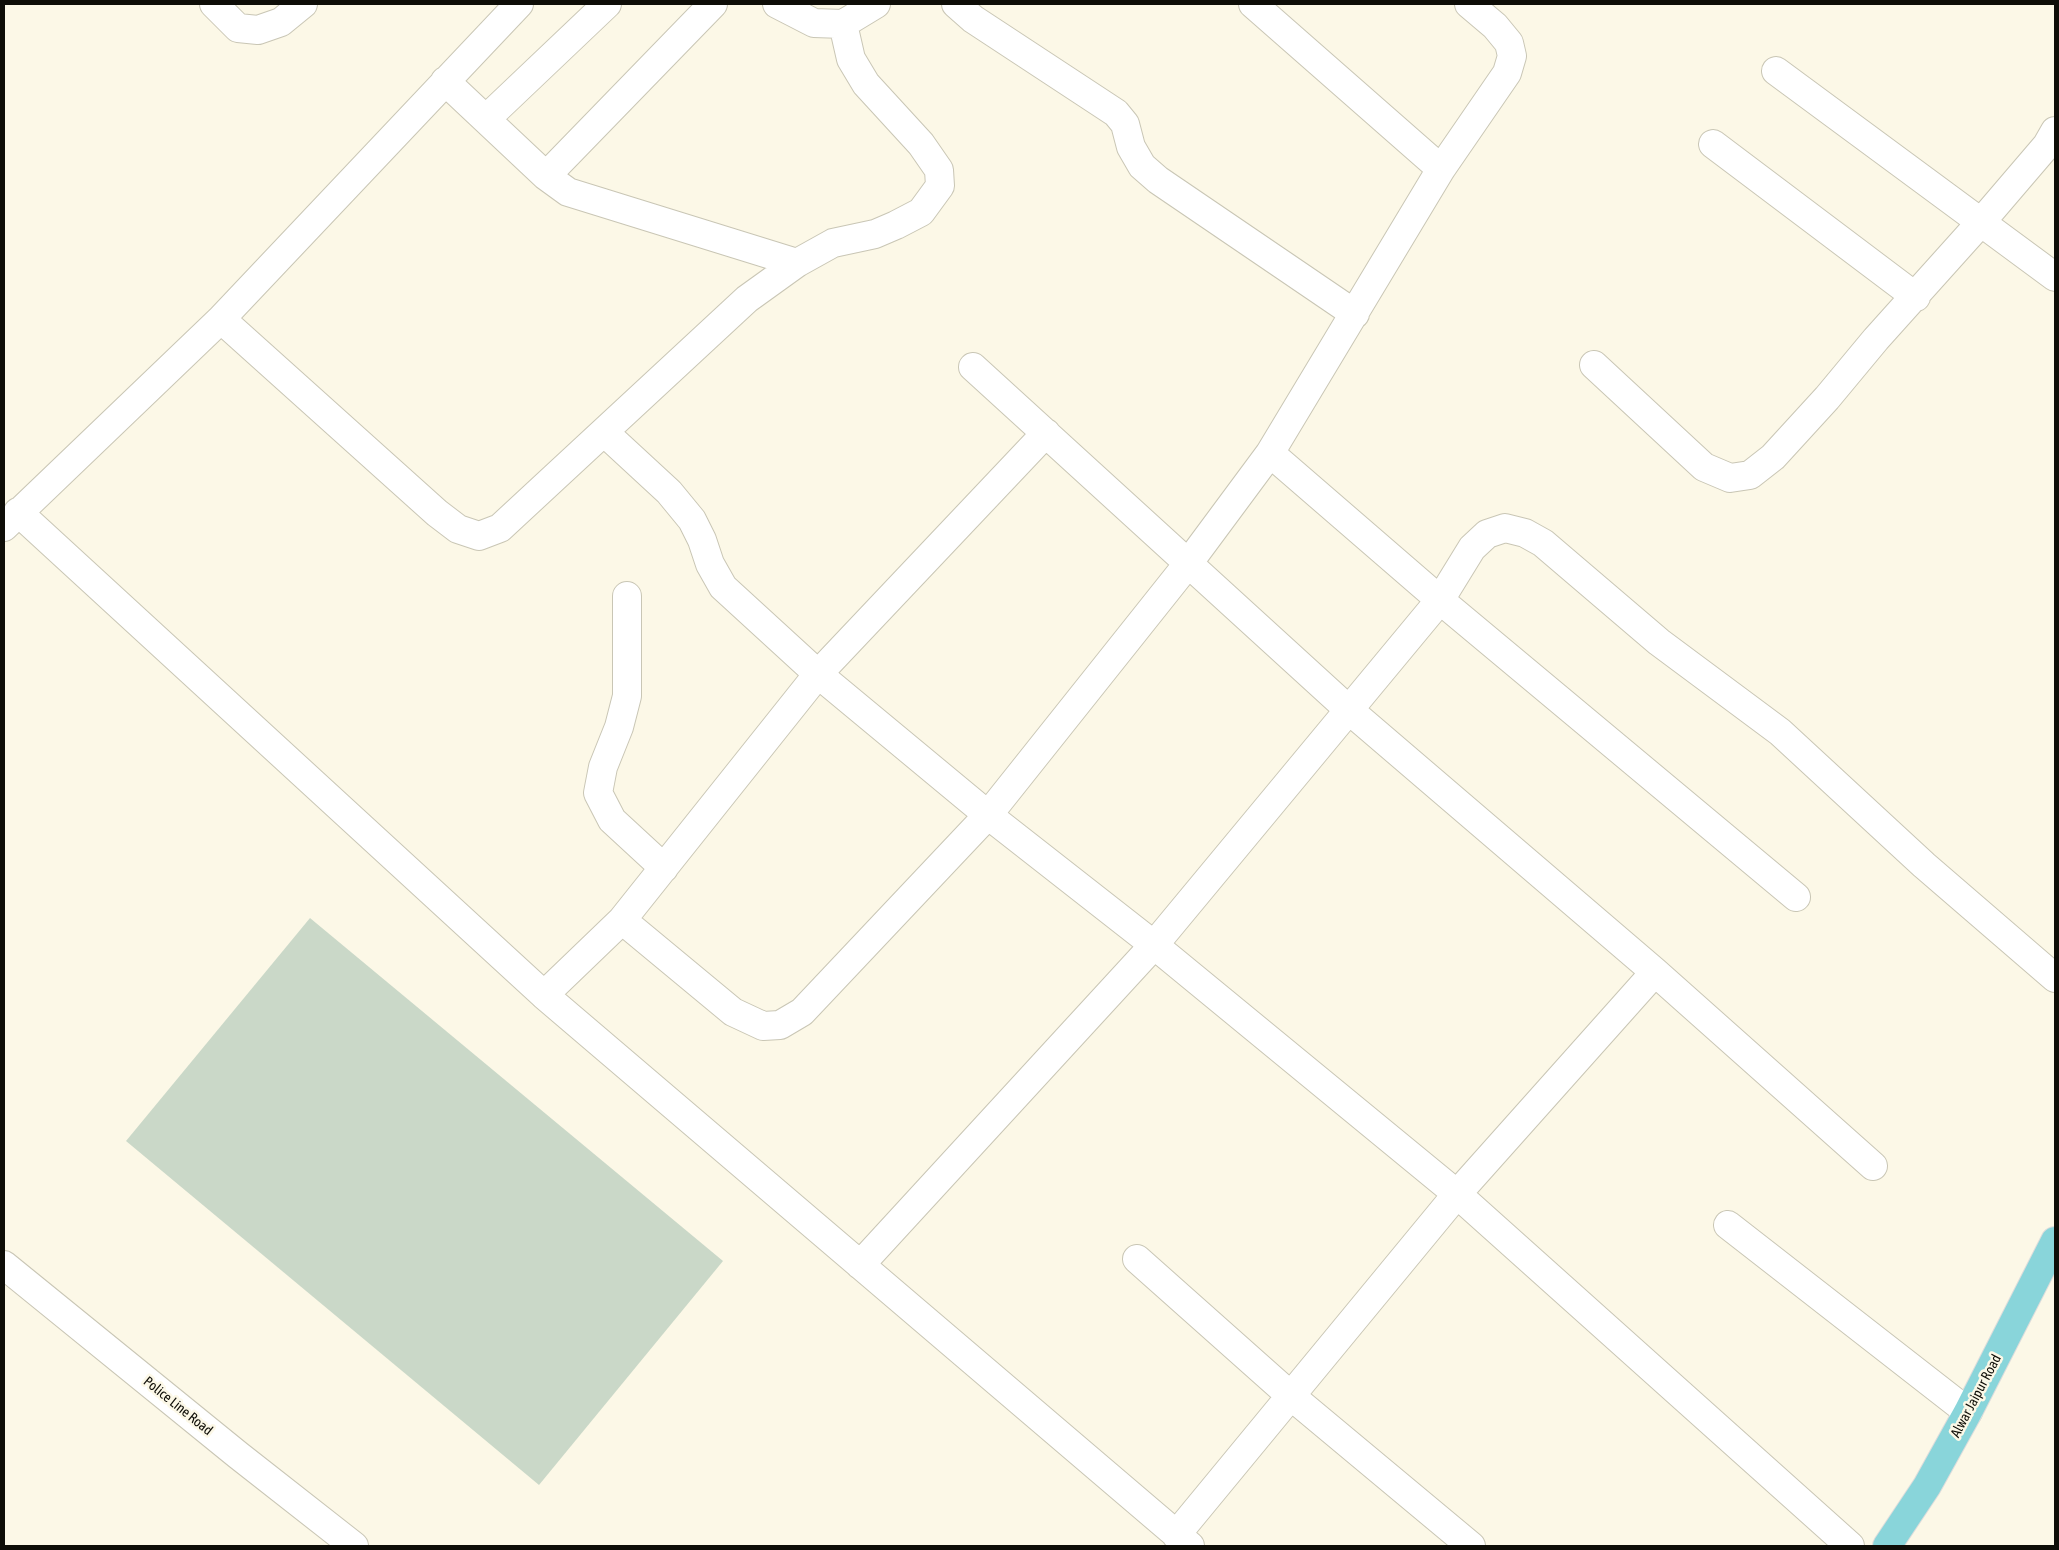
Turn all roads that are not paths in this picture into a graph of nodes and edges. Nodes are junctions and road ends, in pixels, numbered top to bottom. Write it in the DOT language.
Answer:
graph roads {
  1 [pos="214,4"];
  2 [pos="303,4"];
  3 [pos="519,4"];
  4 [pos="607,4"];
  5 [pos="713,4"];
  6 [pos="777,4"];
  7 [pos="876,4"];
  8 [pos="956,4"];
  9 [pos="1253,4"];
  10 [pos="1469,4"];
  11 [pos="843,24"];
  12 [pos="1776,70"];
  13 [pos="445,81"];
  14 [pos="486,119"];
  15 [pos="2052,142"];
  16 [pos="1713,144"];
  17 [pos="1441,169"];
  18 [pos="546,176"];
  19 [pos="1982,221"];
  20 [pos="797,263"];
  21 [pos="2055,277"];
  22 [pos="1916,297"];
  23 [pos="1354,314"];
  24 [pos="221,319"];
  25 [pos="1594,365"];
  26 [pos="973,367"];
  27 [pos="604,432"];
  28 [pos="1046,433"];
  29 [pos="1270,453"];
  30 [pos="11,520"];
  31 [pos="1187,565"];
  32 [pos="627,596"];
  33 [pos="1440,600"];
  34 [pos="818,674"];
  35 [pos="1349,710"];
  36 [pos="988,815"];
  37 [pos="664,868"];
  38 [pos="1796,897"];
  39 [pos="622,920"];
  40 [pos="1154,945"];
  41 [pos="1655,972"];
  42 [pos="2055,978"];
  43 [pos="544,995"];
  44 [pos="1873,1166"];
  45 [pos="1457,1194"];
  46 [pos="1728,1225"];
  47 [pos="2055,1241"];
  48 [pos="1136,1259"];
  49 [pos="4,1265"];
  50 [pos="860,1265"];
  51 [pos="1291,1396"];
  52 [pos="1968,1412"];
  53 [pos="1183,1540"];
  54 [pos="354,1546"];
  55 [pos="1471,1546"];
  56 [pos="1850,1546"];
  57 [pos="1887,1546"];
  1 -- 2 [label="street"];
  3 -- 13 [label="street"];
  4 -- 14 [label="street"];
  5 -- 18 [label="street"];
  6 -- 11 [label="street"];
  7 -- 11 [label="street"];
  8 -- 23 [label="street"];
  9 -- 17 [label="street"];
  10 -- 17 [label="street"];
  11 -- 20 [label="street"];
  12 -- 19 [label="street"];
  13 -- 14 [label="street"];
  13 -- 24 [label="street"];
  14 -- 18 [label="street"];
  15 -- 19 [label="street"];
  16 -- 22 [label="street"];
  17 -- 23 [label="street"];
  18 -- 20 [label="street"];
  19 -- 21 [label="street"];
  19 -- 22 [label="street"];
  20 -- 27 [label="street"];
  22 -- 25 [label="street"];
  23 -- 29 [label="street"];
  24 -- 27 [label="street"];
  24 -- 30 [label="street"];
  26 -- 28 [label="street"];
  27 -- 34 [label="street"];
  28 -- 31 [label="street"];
  28 -- 34 [label="street"];
  29 -- 31 [label="street"];
  29 -- 33 [label="street"];
  30 -- 43 [label="street"];
  31 -- 35 [label="street"];
  31 -- 36 [label="street"];
  32 -- 37 [label="street"];
  33 -- 35 [label="street"];
  33 -- 38 [label="street"];
  33 -- 42 [label="street"];
  34 -- 36 [label="street"];
  34 -- 37 [label="street"];
  35 -- 40 [label="street"];
  35 -- 41 [label="street"];
  36 -- 39 [label="street"];
  36 -- 40 [label="street"];
  37 -- 39 [label="street"];
  39 -- 43 [label="street"];
  40 -- 45 [label="street"];
  40 -- 50 [label="street"];
  41 -- 44 [label="street"];
  41 -- 45 [label="street"];
  43 -- 50 [label="street"];
  45 -- 51 [label="street"];
  45 -- 56 [label="street"];
  46 -- 52 [label="street"];
  47 -- 52 [label="main road, Alwar Jaipur Road"];
  48 -- 51 [label="street"];
  49 -- 54 [label="street, Police Line Road"];
  50 -- 53 [label="street"];
  51 -- 53 [label="street"];
  51 -- 55 [label="street"];
  52 -- 57 [label="main road, Alwar Jaipur Road"];
}
